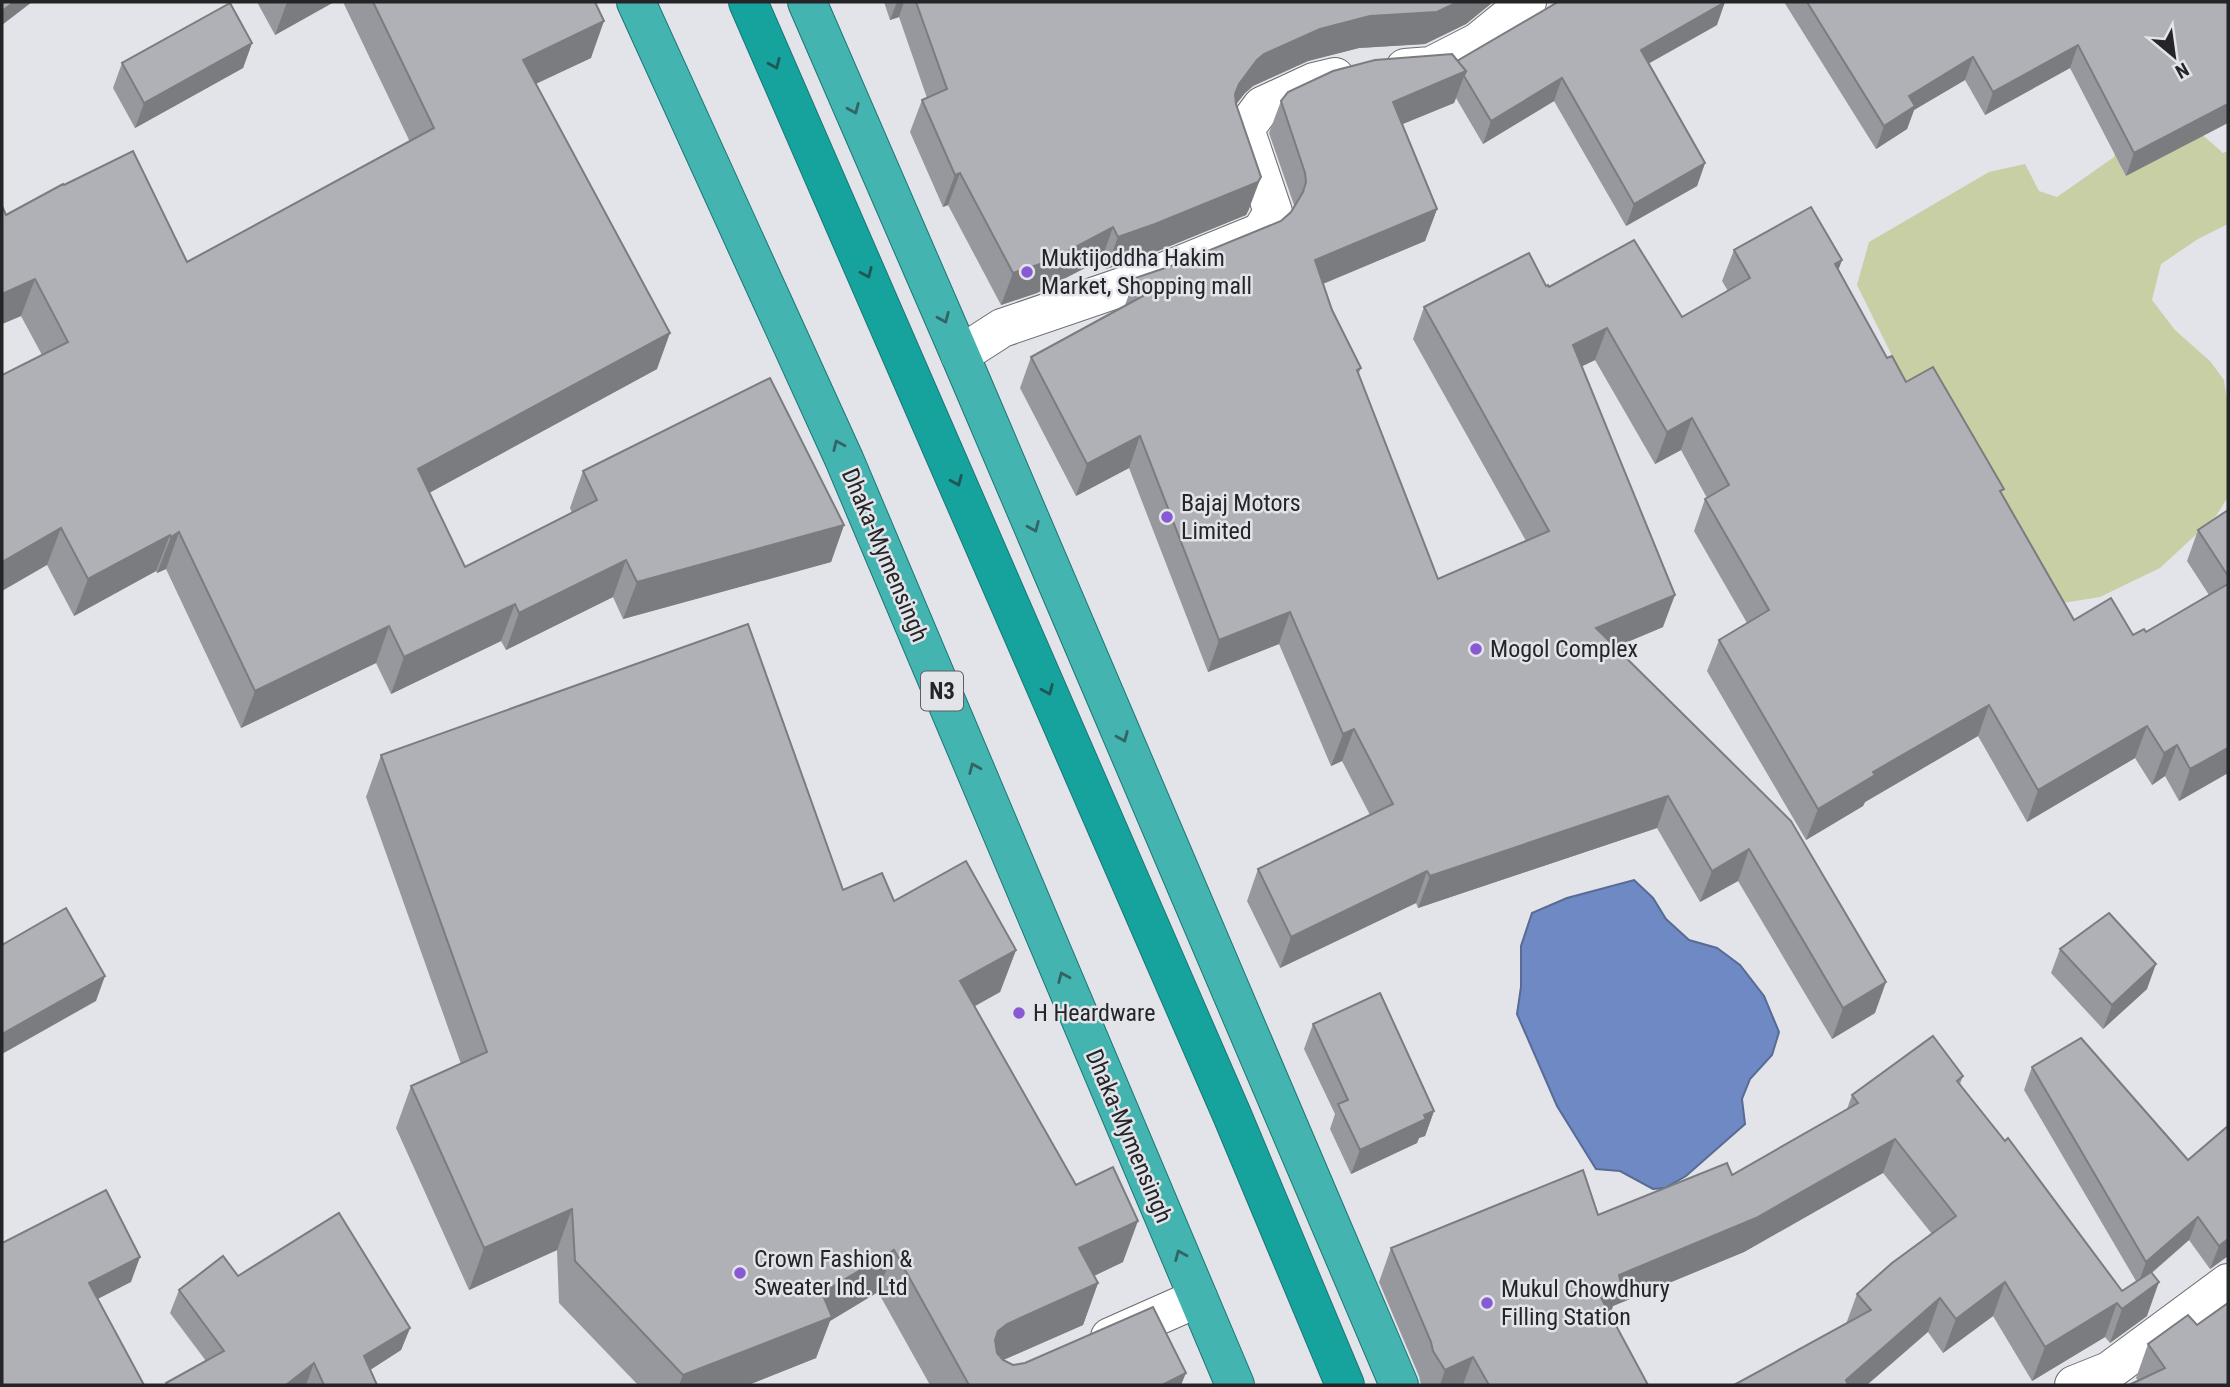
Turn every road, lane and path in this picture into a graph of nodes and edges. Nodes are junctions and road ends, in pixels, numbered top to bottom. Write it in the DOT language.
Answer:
graph roads {
  1 [pos="636,2"];
  2 [pos="748,2"];
  3 [pos="807,2"];
  4 [pos="1527,2"];
  5 [pos="960,355"];
  6 [pos="2228,1283"];
  7 [pos="1198,1298"];
  8 [pos="1075,1352"];
  9 [pos="2115,1378"];
  10 [pos="1235,1385"];
  11 [pos="1345,1385"];
  12 [pos="1399,1385"];
  13 [pos="2074,1385"];
  7 -- 1 [label="highway, Dhaka-Mymensingh / N3, one-way"];
  2 -- 11 [label="highway, one-way"];
  3 -- 5 [label="highway, one-way"];
  4 -- 5 [label="street"];
  5 -- 12 [label="highway, one-way"];
  6 -- 9 [label="street"];
  7 -- 8 [label="street"];
  7 -- 10 [label="highway, Dhaka-Mymensingh / N3"];
  9 -- 13 [label="street"];
}
